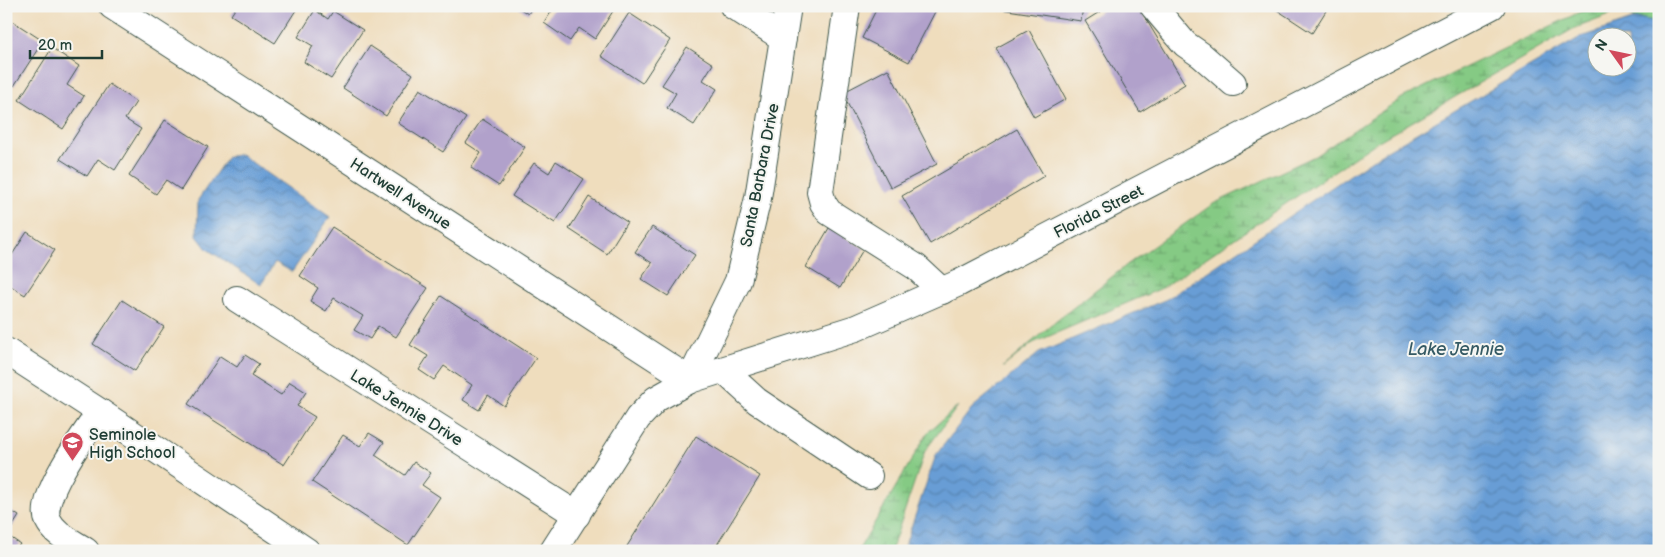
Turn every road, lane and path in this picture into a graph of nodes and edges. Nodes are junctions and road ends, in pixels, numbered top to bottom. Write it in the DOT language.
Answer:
graph roads {
  1 [pos="112,6"];
  2 [pos="733,6"];
  3 [pos="788,6"];
  4 [pos="848,6"];
  5 [pos="1153,6"];
  6 [pos="1492,6"];
  7 [pos="783,38"];
  8 [pos="1233,83"];
  9 [pos="942,291"];
  10 [pos="237,299"];
  11 [pos="6,352"];
  12 [pos="723,370"];
  13 [pos="690,380"];
  14 [pos="100,412"];
  15 [pos="869,476"];
  16 [pos="577,515"];
  17 [pos="86,551"];
  18 [pos="307,551"];
  19 [pos="553,551"];
  1 -- 13 [label="street, Hartwell Avenue"];
  2 -- 7 [label="street"];
  3 -- 7 [label="street, Santa Barbara Drive"];
  4 -- 9 [label="street"];
  5 -- 8 [label="street"];
  6 -- 9 [label="street, Florida Street"];
  7 -- 13 [label="street, Santa Barbara Drive"];
  9 -- 12 [label="street, Florida Street"];
  10 -- 16 [label="street, Lake Jennie Drive"];
  11 -- 14 [label="street"];
  12 -- 13 [label="street, Florida Street"];
  12 -- 15 [label="street"];
  13 -- 16 [label="street"];
  14 -- 17 [label="street"];
  14 -- 18 [label="street"];
  16 -- 19 [label="street"];
}
